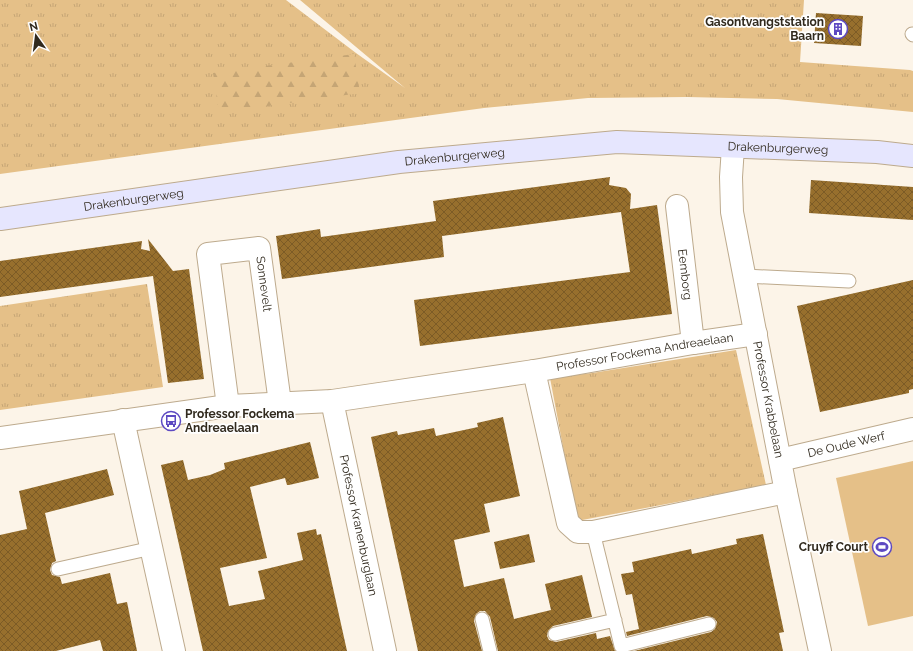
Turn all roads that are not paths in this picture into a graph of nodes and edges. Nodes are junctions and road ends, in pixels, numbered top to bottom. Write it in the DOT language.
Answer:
graph roads {
  1 [pos="733,147"];
  2 [pos="913,156"];
  3 [pos="677,206"];
  4 [pos="0,219"];
  5 [pos="745,276"];
  6 [pos="849,281"];
  7 [pos="756,334"];
  8 [pos="693,342"];
  9 [pos="534,371"];
  10 [pos="332,400"];
  11 [pos="280,403"];
  12 [pos="228,406"];
  13 [pos="123,420"];
  14 [pos="913,429"];
  15 [pos="0,438"];
  16 [pos="780,460"];
  17 [pos="786,492"];
  18 [pos="593,532"];
  19 [pos="152,548"];
  20 [pos="58,569"];
  21 [pos="482,619"];
  22 [pos="615,620"];
  23 [pos="709,624"];
  24 [pos="555,634"];
  25 [pos="174,651"];
  26 [pos="385,651"];
  27 [pos="490,651"];
  28 [pos="820,651"];
  1 -- 2 [label="main road, Drakenburgerweg"];
  1 -- 4 [label="main road, Drakenburgerweg"];
  1 -- 5 [label="street, Professor Krabbelaan"];
  3 -- 8 [label="street, Eemborg"];
  5 -- 6 [label="lane"];
  5 -- 7 [label="street, Professor Krabbelaan"];
  7 -- 8 [label="street, Professor Fockema Andreaelaan"];
  7 -- 16 [label="street, Professor Krabbelaan"];
  8 -- 9 [label="street, Professor Fockema Andreaelaan"];
  9 -- 10 [label="street, Professor Fockema Andreaelaan"];
  9 -- 18 [label="street"];
  10 -- 11 [label="street, Professor Fockema Andreaelaan"];
  10 -- 26 [label="street, Professor Kranenburglaan"];
  11 -- 12 [label="street, Professor Fockema Andreaelaan"];
  11 -- 12 [label="street, Sonnevelt"];
  12 -- 13 [label="street, Professor Fockema Andreaelaan"];
  13 -- 15 [label="street, Professor Fockema Andreaelaan"];
  13 -- 19 [label="street"];
  14 -- 16 [label="street, De Oude Werf"];
  16 -- 17 [label="street, Professor Krabbelaan"];
  17 -- 18 [label="street"];
  17 -- 28 [label="street, Professor Krabbelaan"];
  18 -- 22 [label="lane"];
  19 -- 20 [label="lane"];
  19 -- 25 [label="street"];
  21 -- 27 [label="lane"];
  22 -- 23 [label="lane"];
  22 -- 24 [label="lane"];
}
